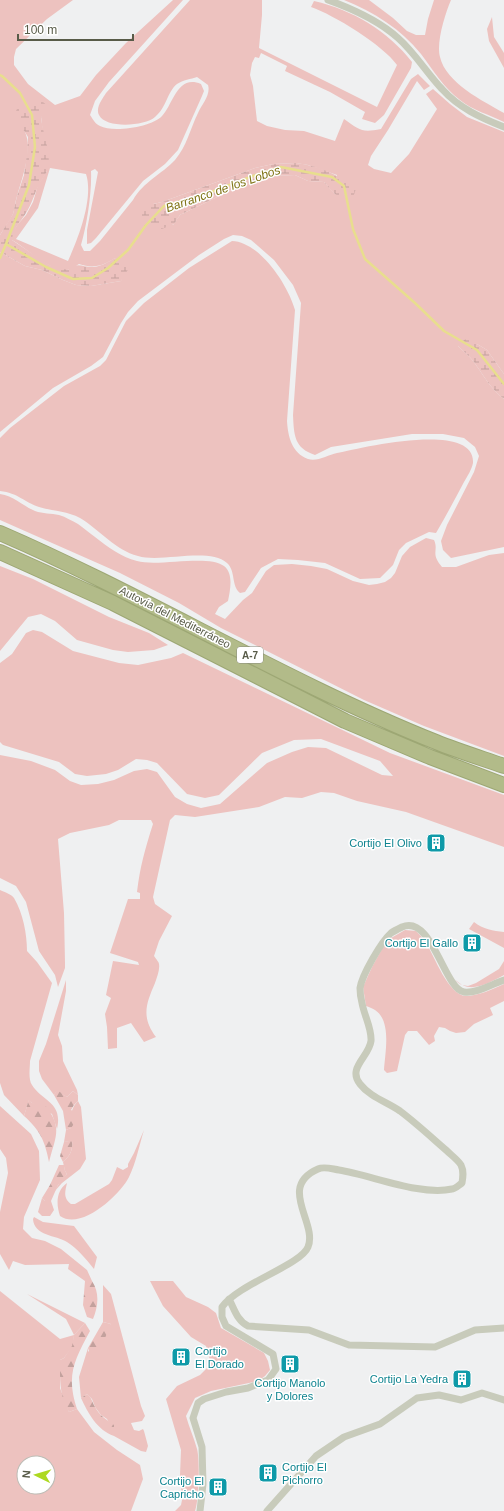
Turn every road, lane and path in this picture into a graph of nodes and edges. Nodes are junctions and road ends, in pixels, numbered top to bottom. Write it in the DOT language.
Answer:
graph roads {
  1 [pos="328,0"];
  2 [pos="504,127"];
  3 [pos="0,533"];
  4 [pos="0,552"];
  5 [pos="504,766"];
  6 [pos="504,785"];
  7 [pos="504,980"];
  8 [pos="229,1299"];
  9 [pos="504,1328"];
  10 [pos="504,1400"];
  11 [pos="200,1511"];
  12 [pos="267,1511"];
  1 -- 2 [label="street"];
  3 -- 5 [label="highway, Autovía del Mediterráneo / A-7"];
  4 -- 6 [label="highway, Autovía del Mediterráneo / A-7"];
  7 -- 8 [label="street"];
  8 -- 9 [label="street"];
  8 -- 11 [label="street"];
  10 -- 12 [label="street"];
}
